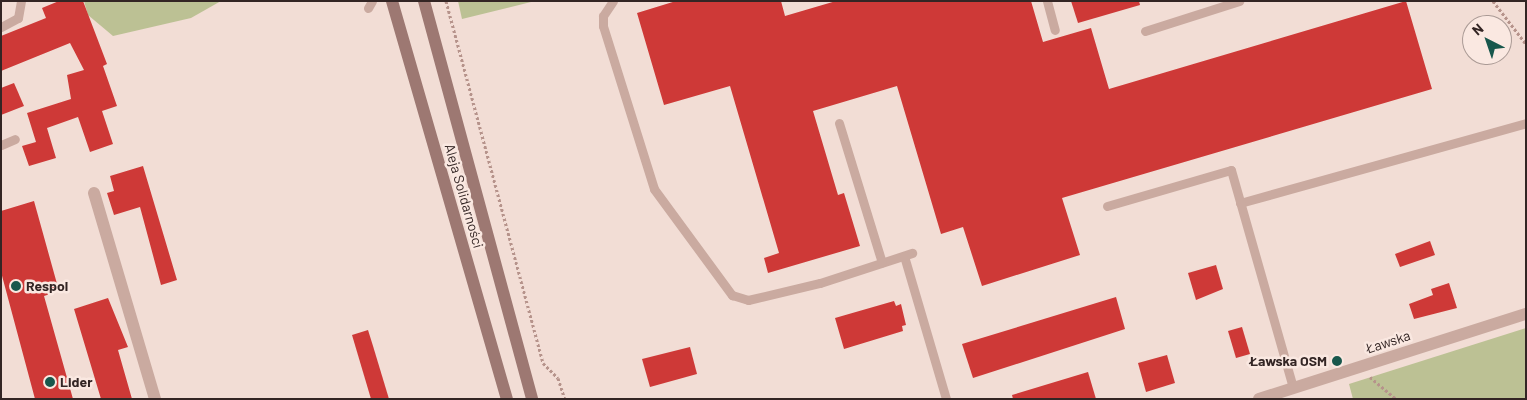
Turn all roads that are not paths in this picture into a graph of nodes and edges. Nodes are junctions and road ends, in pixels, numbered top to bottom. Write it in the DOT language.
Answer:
graph roads {
  1 [pos="21,1"];
  2 [pos="392,1"];
  3 [pos="424,1"];
  4 [pos="613,1"];
  5 [pos="1047,1"];
  6 [pos="1239,1"];
  7 [pos="1,27"];
  8 [pos="1055,30"];
  9 [pos="1145,31"];
  10 [pos="839,123"];
  11 [pos="1526,123"];
  12 [pos="16,139"];
  13 [pos="1,145"];
  14 [pos="94,193"];
  15 [pos="1240,203"];
  16 [pos="1107,206"];
  17 [pos="882,263"];
  18 [pos="1526,314"];
  19 [pos="1293,388"];
  20 [pos="155,399"];
  21 [pos="507,399"];
  22 [pos="532,399"];
  23 [pos="946,399"];
  24 [pos="1259,399"];
  1 -- 7 [label="lane"];
  2 -- 21 [label="main road, Aleja Solidarności"];
  3 -- 22 [label="main road, Aleja Solidarności"];
  4 -- 17 [label="lane"];
  5 -- 8 [label="lane"];
  6 -- 9 [label="lane"];
  10 -- 17 [label="lane"];
  11 -- 15 [label="lane"];
  12 -- 13 [label="lane"];
  14 -- 20 [label="street"];
  15 -- 16 [label="lane"];
  15 -- 19 [label="lane"];
  17 -- 23 [label="lane"];
  18 -- 19 [label="street, Ławska"];
  19 -- 24 [label="street, Ławska"];
}
